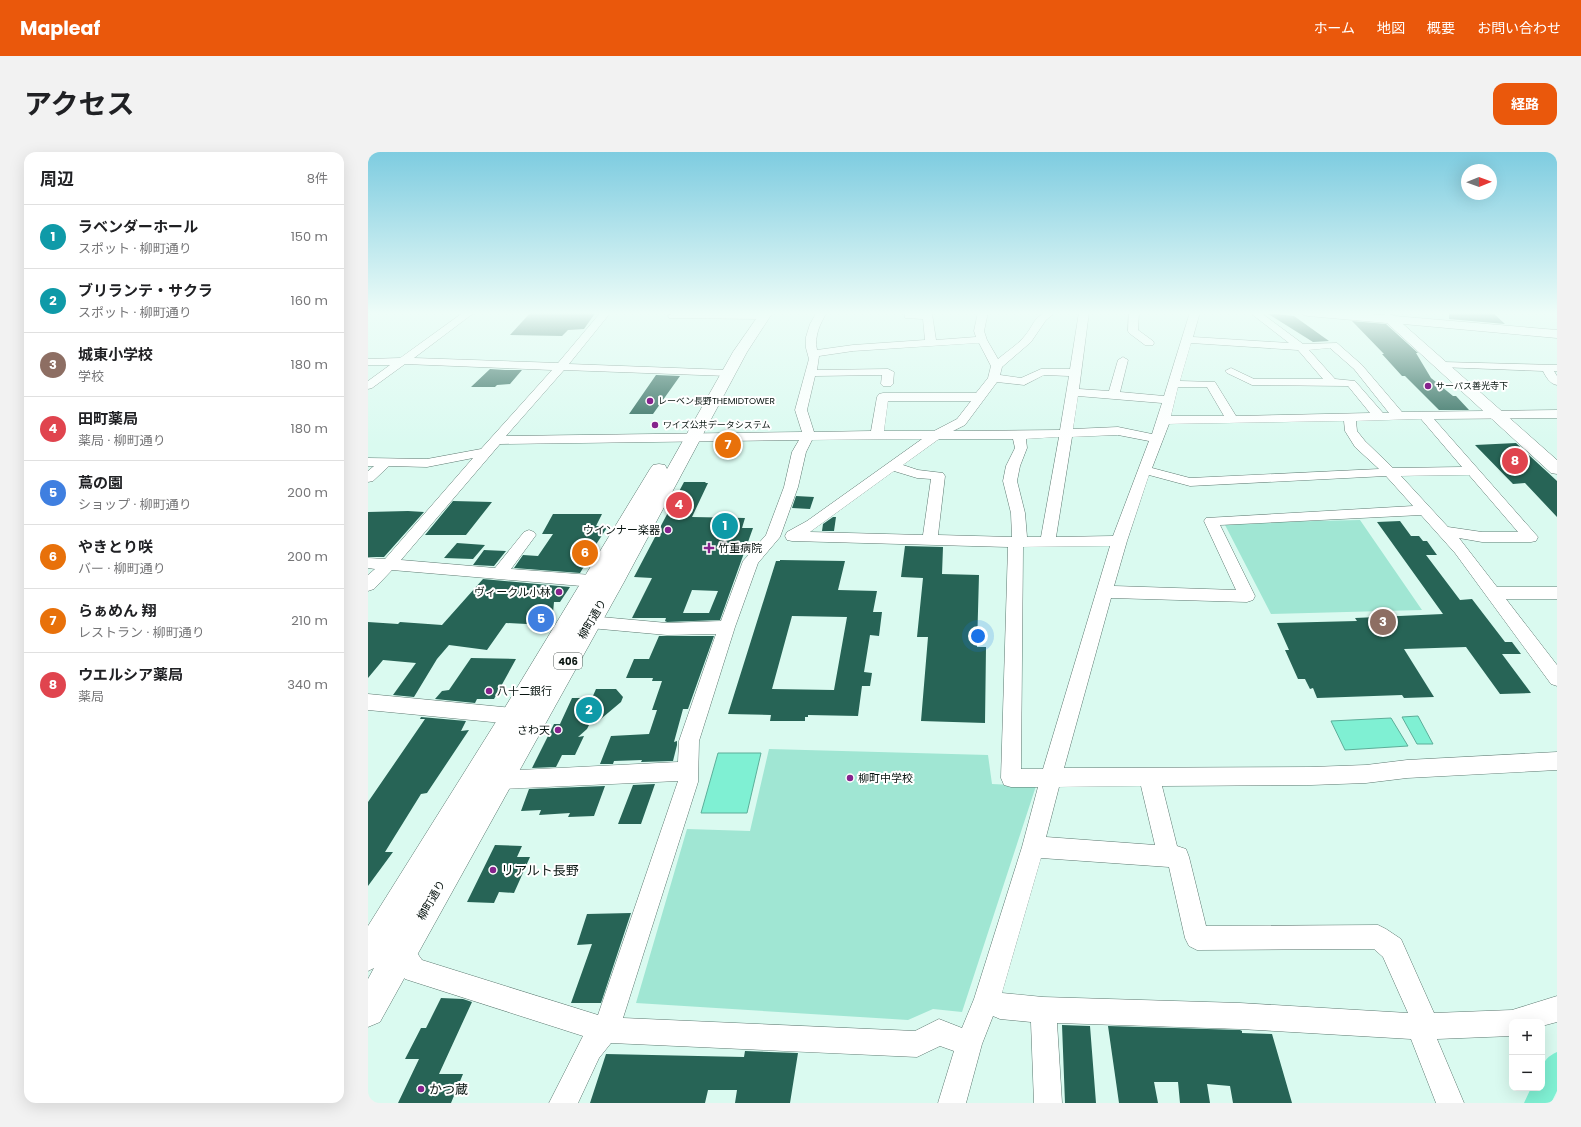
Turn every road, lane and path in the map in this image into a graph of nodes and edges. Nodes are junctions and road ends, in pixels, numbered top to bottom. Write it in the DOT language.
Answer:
graph roads {
  1 [pos="409,356"];
  2 [pos="570,356"];
  3 [pos="732,356"];
  4 [pos="813,356"];
  5 [pos="991,356"];
  6 [pos="1008,356"];
  7 [pos="1077,356"];
  8 [pos="1181,356"];
  9 [pos="1309,356"];
  10 [pos="1346,356"];
  11 [pos="1433,356"];
  12 [pos="1122,360"];
  13 [pos="403,361"];
  14 [pos="368,362"];
  15 [pos="1443,365"];
  16 [pos="997,366"];
  17 [pos="562,367"];
  18 [pos="1552,368"];
  19 [pos="1231,371"];
  20 [pos="722,373"];
  21 [pos="810,373"];
  22 [pos="1075,373"];
  23 [pos="994,378"];
  24 [pos="1332,382"];
  25 [pos="1557,382"];
  26 [pos="887,384"];
  27 [pos="1173,384"];
  28 [pos="368,386"];
  29 [pos="1073,392"];
  30 [pos="1114,394"];
  31 [pos="980,397"];
  32 [pos="1169,400"];
  33 [pos="1496,414"];
  34 [pos="1557,414"];
  35 [pos="1425,416"];
  36 [pos="1380,417"];
  37 [pos="1399,417"];
  38 [pos="1350,418"];
  39 [pos="1164,420"];
  40 [pos="1232,420"];
  41 [pos="1066,434"];
  42 [pos="877,435"];
  43 [pos="936,435"];
  44 [pos="1019,435"];
  45 [pos="808,436"];
  46 [pos="685,439"];
  47 [pos="1157,439"];
  48 [pos="496,440"];
  49 [pos="486,452"];
  50 [pos="368,462"];
  51 [pos="385,463"];
  52 [pos="894,467"];
  53 [pos="1557,469"];
  54 [pos="1144,470"];
  55 [pos="1472,471"];
  56 [pos="1390,472"];
  57 [pos="368,478"];
  58 [pos="1425,510"];
  59 [pos="1443,531"];
  60 [pos="529,535"];
  61 [pos="792,536"];
  62 [pos="773,537"];
  63 [pos="930,540"];
  64 [pos="1119,541"];
  65 [pos="1018,542"];
  66 [pos="1048,542"];
  67 [pos="368,562"];
  68 [pos="389,564"];
  69 [pos="499,573"];
  70 [pos="604,582"];
  71 [pos="368,585"];
  72 [pos="1105,592"];
  73 [pos="1492,593"];
  74 [pos="1557,593"];
  75 [pos="580,621"];
  76 [pos="727,627"];
  77 [pos="1557,680"];
  78 [pos="368,702"];
  79 [pos="513,716"];
  80 [pos="536,718"];
  81 [pos="1557,760"];
  82 [pos="689,771"];
  83 [pos="1149,776"];
  84 [pos="1051,777"];
  85 [pos="500,780"];
  86 [pos="1033,847"];
  87 [pos="1169,856"];
  88 [pos="377,924"];
  89 [pos="401,952"];
  90 [pos="368,955"];
  91 [pos="987,999"];
  92 [pos="1557,1009"];
  93 [pos="368,1010"];
  94 [pos="1043,1010"];
  95 [pos="1523,1019"];
  96 [pos="1509,1022"];
  97 [pos="1423,1027"];
  98 [pos="605,1030"];
  99 [pos="969,1044"];
  100 [pos="956,1101"];
  101 [pos="563,1103"];
  102 [pos="1048,1103"];
  103 [pos="1450,1103"];
  1 -- 13 [label="street"];
  2 -- 17 [label="street"];
  3 -- 20 [label="highway, 柳町通り / 406"];
  4 -- 21 [label="street"];
  5 -- 16 [label="street"];
  6 -- 16 [label="street"];
  7 -- 22 [label="street"];
  8 -- 27 [label="street"];
  9 -- 24 [label="street"];
  10 -- 37 [label="street"];
  11 -- 15 [label="street"];
  12 -- 30 [label="street"];
  13 -- 14 [label="street"];
  13 -- 17 [label="street"];
  13 -- 28 [label="street"];
  15 -- 18 [label="street"];
  15 -- 33 [label="street"];
  16 -- 23 [label="street"];
  17 -- 20 [label="street"];
  17 -- 48 [label="street"];
  18 -- 25 [label="street"];
  19 -- 24 [label="street"];
  20 -- 46 [label="highway, 柳町通り / 406"];
  21 -- 26 [label="street"];
  21 -- 45 [label="street"];
  22 -- 23 [label="street"];
  22 -- 29 [label="street"];
  23 -- 31 [label="street"];
  24 -- 36 [label="street"];
  27 -- 32 [label="street"];
  27 -- 40 [label="street"];
  29 -- 30 [label="street"];
  29 -- 41 [label="street"];
  30 -- 32 [label="street"];
  31 -- 42 [label="street"];
  31 -- 43 [label="street"];
  32 -- 39 [label="street"];
  33 -- 34 [label="street"];
  33 -- 35 [label="street"];
  33 -- 53 [label="street"];
  35 -- 37 [label="street"];
  35 -- 55 [label="street"];
  36 -- 37 [label="street"];
  36 -- 38 [label="street"];
  38 -- 40 [label="street"];
  38 -- 56 [label="street"];
  39 -- 40 [label="street"];
  39 -- 47 [label="street"];
  41 -- 44 [label="street"];
  41 -- 47 [label="street"];
  41 -- 66 [label="street"];
  42 -- 43 [label="street"];
  42 -- 45 [label="street"];
  43 -- 44 [label="street"];
  43 -- 52 [label="street"];
  44 -- 65 [label="street"];
  45 -- 46 [label="street"];
  45 -- 62 [label="street"];
  46 -- 48 [label="street"];
  46 -- 70 [label="highway, 柳町通り / 406"];
  47 -- 54 [label="street"];
  48 -- 49 [label="street"];
  49 -- 51 [label="street"];
  49 -- 68 [label="street"];
  50 -- 51 [label="street"];
  51 -- 57 [label="street"];
  52 -- 61 [label="street"];
  52 -- 63 [label="street"];
  54 -- 56 [label="street"];
  54 -- 64 [label="street"];
  55 -- 56 [label="street"];
  55 -- 59 [label="street"];
  56 -- 58 [label="street"];
  58 -- 59 [label="street"];
  58 -- 72 [label="street"];
  59 -- 73 [label="street"];
  60 -- 69 [label="street"];
  61 -- 62 [label="street"];
  61 -- 63 [label="street"];
  62 -- 76 [label="street"];
  63 -- 65 [label="street"];
  64 -- 66 [label="street"];
  64 -- 72 [label="street"];
  65 -- 66 [label="street"];
  65 -- 84 [label="street"];
  67 -- 68 [label="street"];
  68 -- 69 [label="street"];
  68 -- 71 [label="street"];
  69 -- 70 [label="street"];
  70 -- 75 [label="highway, 柳町通り / 406"];
  72 -- 84 [label="street"];
  73 -- 74 [label="street"];
  73 -- 77 [label="street"];
  75 -- 76 [label="street"];
  75 -- 79 [label="highway, 柳町通り / 406"];
  75 -- 80 [label="highway, 柳町通り / 406"];
  76 -- 82 [label="street"];
  78 -- 79 [label="street"];
  79 -- 80 [label="street"];
  79 -- 88 [label="highway, 柳町通り / 406"];
  80 -- 85 [label="highway, 柳町通り / 406"];
  81 -- 83 [label="street"];
  82 -- 85 [label="street"];
  82 -- 98 [label="street"];
  83 -- 84 [label="street"];
  83 -- 87 [label="street"];
  84 -- 86 [label="street"];
  85 -- 89 [label="highway, 柳町通り / 406"];
  86 -- 87 [label="street"];
  86 -- 91 [label="street"];
  87 -- 97 [label="street"];
  88 -- 89 [label="street"];
  88 -- 90 [label="highway, 柳町通り / 406"];
  89 -- 93 [label="highway, 柳町通り / 406"];
  89 -- 98 [label="street"];
  91 -- 94 [label="street"];
  91 -- 99 [label="street"];
  92 -- 95 [label="street"];
  94 -- 97 [label="street"];
  94 -- 102 [label="street"];
  96 -- 97 [label="street"];
  97 -- 103 [label="street"];
  98 -- 99 [label="street"];
  98 -- 101 [label="street"];
  99 -- 100 [label="street"];
}
